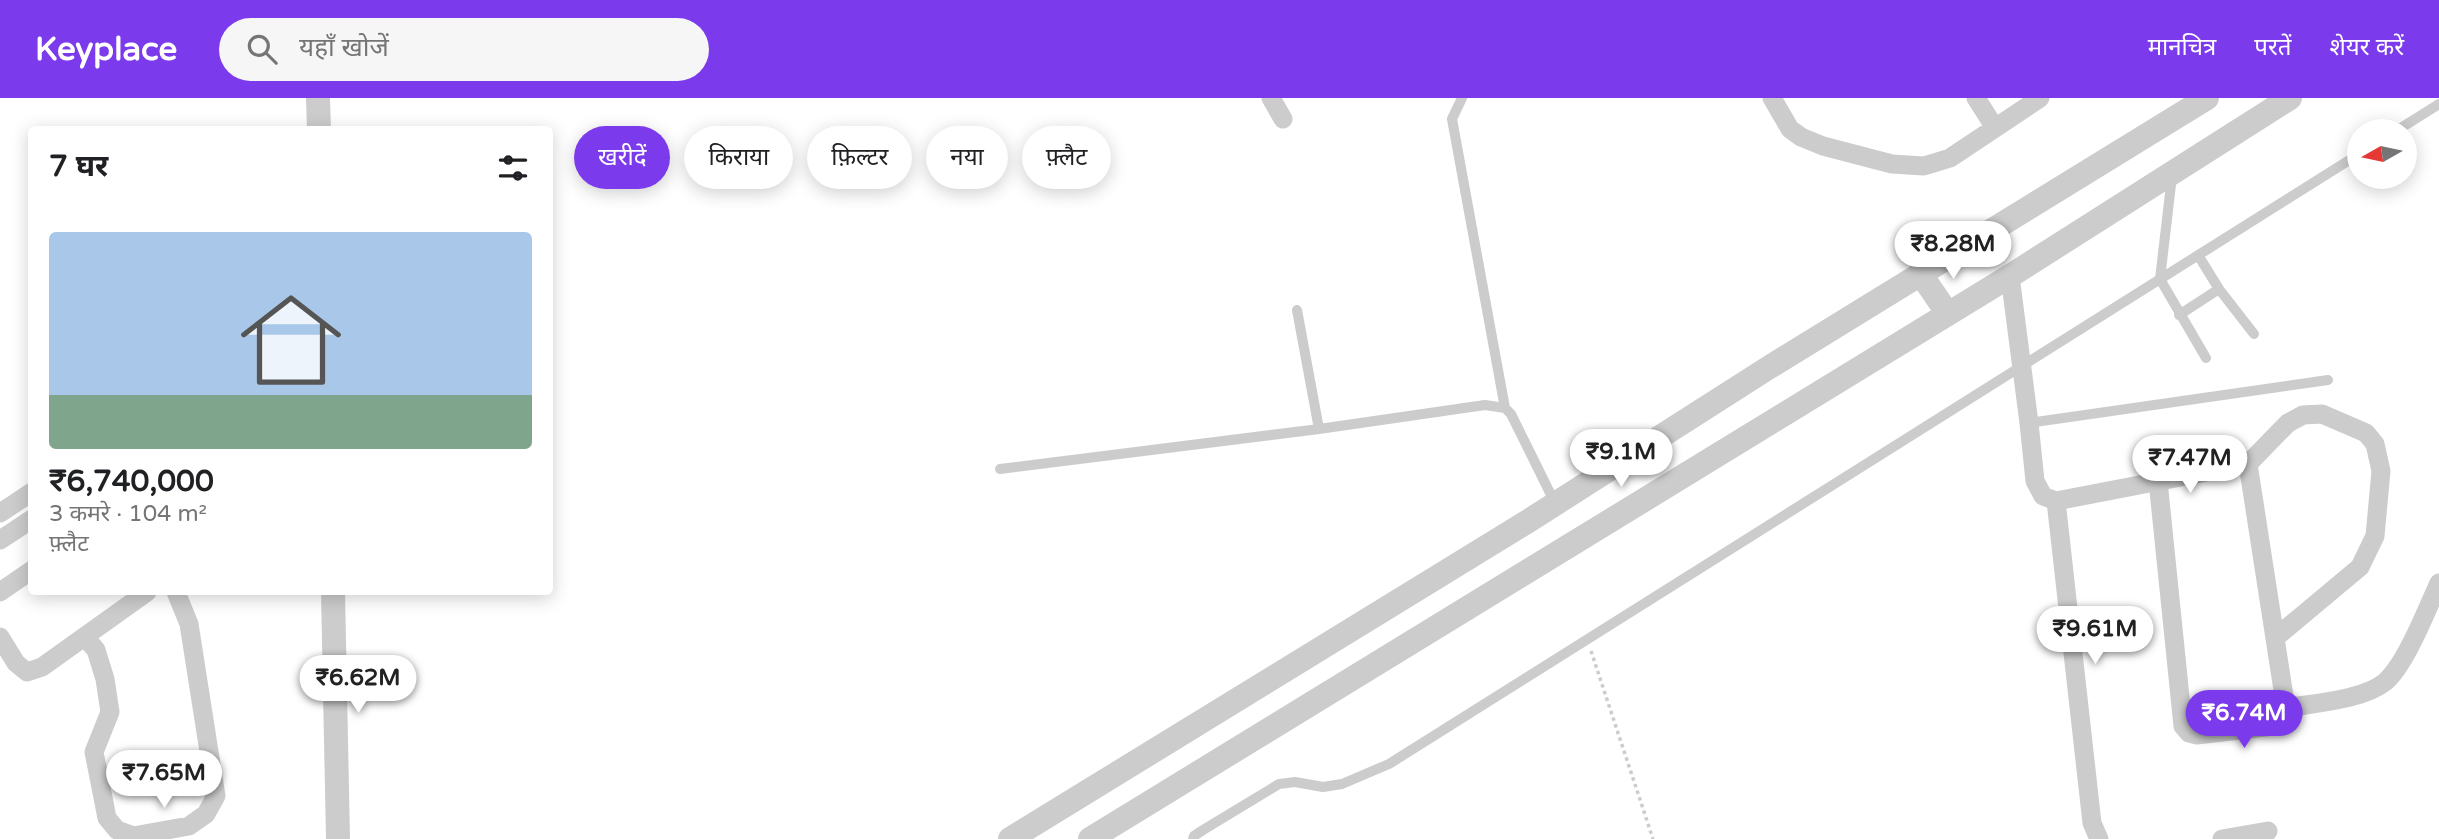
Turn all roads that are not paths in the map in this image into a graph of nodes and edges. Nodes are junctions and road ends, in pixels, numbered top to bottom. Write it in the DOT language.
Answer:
graph roads {
  1 [pos="318,98"];
  2 [pos="1271,98"];
  3 [pos="1462,98"];
  4 [pos="1772,98"];
  5 [pos="1976,98"];
  6 [pos="2040,98"];
  7 [pos="2207,98"];
  8 [pos="2290,98"];
  9 [pos="2439,104"];
  10 [pos="1283,119"];
  11 [pos="2415,119"];
  12 [pos="319,126"];
  13 [pos="1995,128"];
  14 [pos="2347,162"];
  15 [pos="2173,172"];
  16 [pos="2198,255"];
  17 [pos="1920,273"];
  18 [pos="2010,276"];
  19 [pos="2160,279"];
  20 [pos="2219,289"];
  21 [pos="1297,310"];
  22 [pos="1948,314"];
  23 [pos="2179,315"];
  24 [pos="2255,334"];
  25 [pos="2206,358"];
  26 [pos="2022,368"];
  27 [pos="2328,380"];
  28 [pos="1505,408"];
  29 [pos="2029,423"];
  30 [pos="1320,429"];
  31 [pos="2248,464"];
  32 [pos="1000,469"];
  33 [pos="2158,481"];
  34 [pos="28,495"];
  35 [pos="2056,501"];
  36 [pos="1556,504"];
  37 [pos="0,513"];
  38 [pos="28,522"];
  39 [pos="0,540"];
  40 [pos="28,573"];
  41 [pos="2439,583"];
  42 [pos="0,592"];
  43 [pos="143,595"];
  44 [pos="177,595"];
  45 [pos="333,595"];
  46 [pos="85,636"];
  47 [pos="0,637"];
  48 [pos="2275,638"];
  49 [pos="2286,708"];
  50 [pos="2268,831"];
  51 [pos="338,839"];
  52 [pos="1010,839"];
  53 [pos="1090,839"];
  54 [pos="1193,839"];
  55 [pos="2099,839"];
  56 [pos="2222,839"];
  1 -- 12 [label="street"];
  2 -- 10 [label="street"];
  3 -- 28 [label="lane"];
  4 -- 13 [label="street"];
  5 -- 13 [label="street"];
  6 -- 13 [label="street"];
  7 -- 17 [label="street"];
  8 -- 15 [label="street"];
  9 -- 11 [label="lane"];
  14 -- 16 [label="lane"];
  15 -- 18 [label="street"];
  15 -- 19 [label="lane"];
  16 -- 19 [label="lane"];
  16 -- 20 [label="lane"];
  17 -- 22 [label="street"];
  17 -- 36 [label="street"];
  18 -- 22 [label="street"];
  18 -- 26 [label="street"];
  19 -- 23 [label="lane"];
  19 -- 26 [label="lane"];
  20 -- 23 [label="lane"];
  20 -- 24 [label="lane"];
  21 -- 30 [label="lane"];
  22 -- 53 [label="street"];
  23 -- 25 [label="lane"];
  26 -- 29 [label="street"];
  26 -- 54 [label="lane"];
  27 -- 29 [label="lane"];
  28 -- 30 [label="lane"];
  28 -- 36 [label="lane"];
  29 -- 35 [label="street"];
  30 -- 32 [label="lane"];
  31 -- 33 [label="street"];
  31 -- 48 [label="street"];
  31 -- 48 [label="street"];
  33 -- 35 [label="street"];
  33 -- 49 [label="street"];
  34 -- 37 [label="street"];
  35 -- 55 [label="street"];
  36 -- 52 [label="street"];
  38 -- 39 [label="street"];
  40 -- 42 [label="street"];
  41 -- 49 [label="street"];
  43 -- 46 [label="street"];
  44 -- 46 [label="street"];
  45 -- 51 [label="street"];
  46 -- 47 [label="street"];
  48 -- 49 [label="street"];
  50 -- 56 [label="street"];
}
